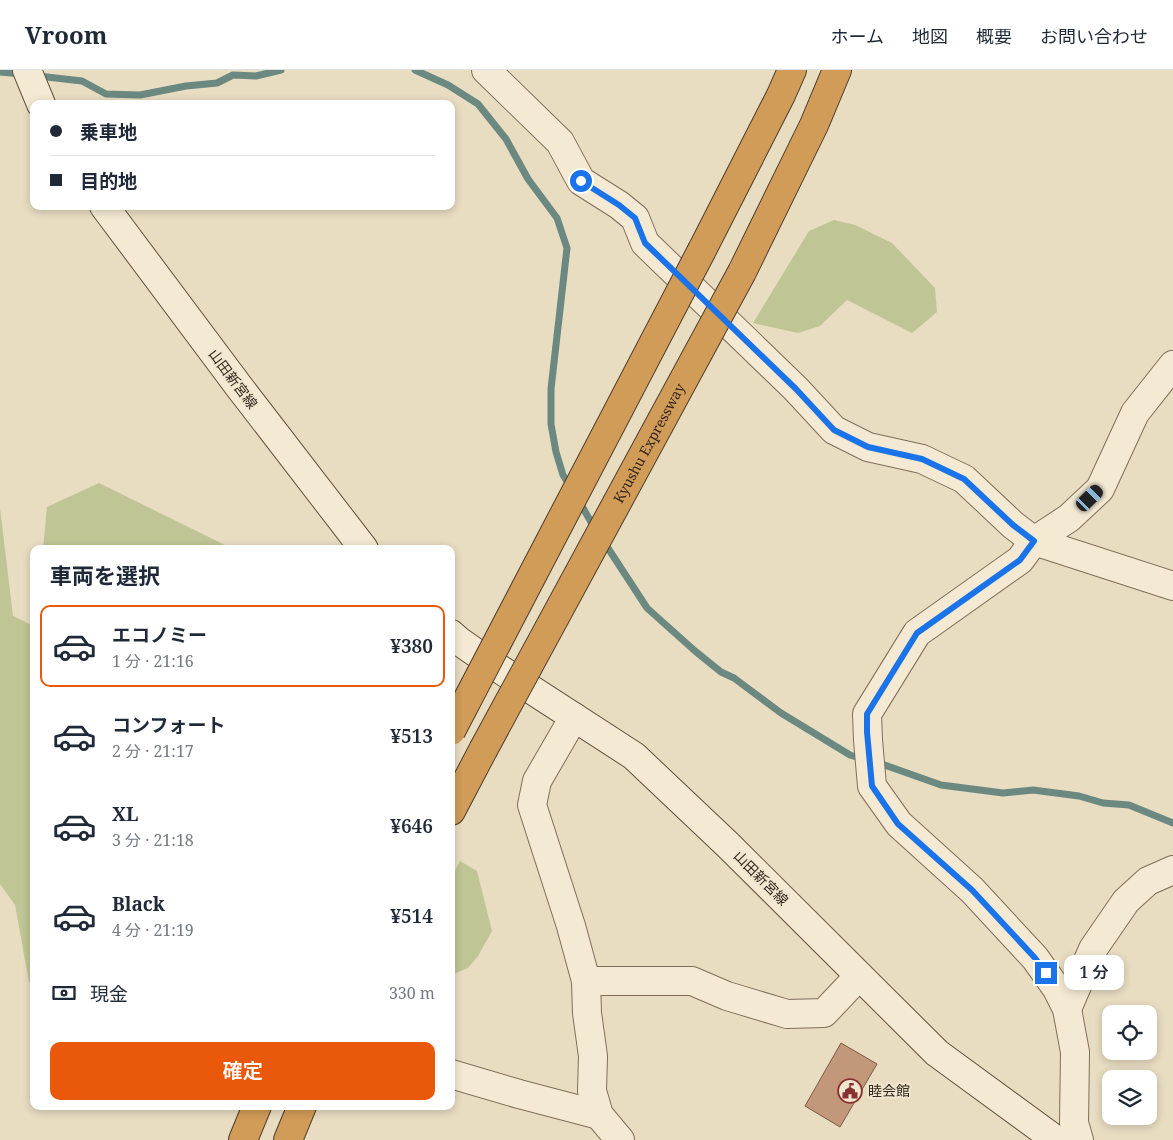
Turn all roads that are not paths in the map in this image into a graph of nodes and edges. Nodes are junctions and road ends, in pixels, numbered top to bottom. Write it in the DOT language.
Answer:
graph roads {
  1 [pos="27,70"];
  2 [pos="486,70"];
  3 [pos="792,70"];
  4 [pos="837,70"];
  5 [pos="39,100"];
  6 [pos="107,210"];
  7 [pos="1173,365"];
  8 [pos="1034,541"];
  9 [pos="361,545"];
  10 [pos="1173,586"];
  11 [pos="455,638"];
  12 [pos="574,717"];
  13 [pos="455,723"];
  14 [pos="455,803"];
  15 [pos="1173,870"];
  16 [pos="859,976"];
  17 [pos="586,981"];
  18 [pos="1066,1009"];
  19 [pos="455,1075"];
  20 [pos="255,1110"];
  21 [pos="300,1110"];
  22 [pos="598,1115"];
  23 [pos="243,1140"];
  24 [pos="288,1140"];
  25 [pos="620,1140"];
  26 [pos="1056,1140"];
  27 [pos="1079,1140"];
  1 -- 5 [label="street"];
  2 -- 8 [label="street"];
  3 -- 13 [label="highway, bridge"];
  4 -- 14 [label="highway, Kyushu Expressway, bridge"];
  6 -- 9 [label="street, 山田新宮線"];
  7 -- 8 [label="street"];
  8 -- 10 [label="street"];
  8 -- 18 [label="street"];
  11 -- 12 [label="street, 山田新宮線"];
  12 -- 16 [label="street, 山田新宮線"];
  12 -- 17 [label="street"];
  15 -- 18 [label="street"];
  16 -- 17 [label="street"];
  16 -- 26 [label="street, 山田新宮線"];
  17 -- 22 [label="street"];
  18 -- 27 [label="street"];
  19 -- 22 [label="street"];
  20 -- 23 [label="highway"];
  21 -- 24 [label="highway"];
  22 -- 25 [label="street"];
}
